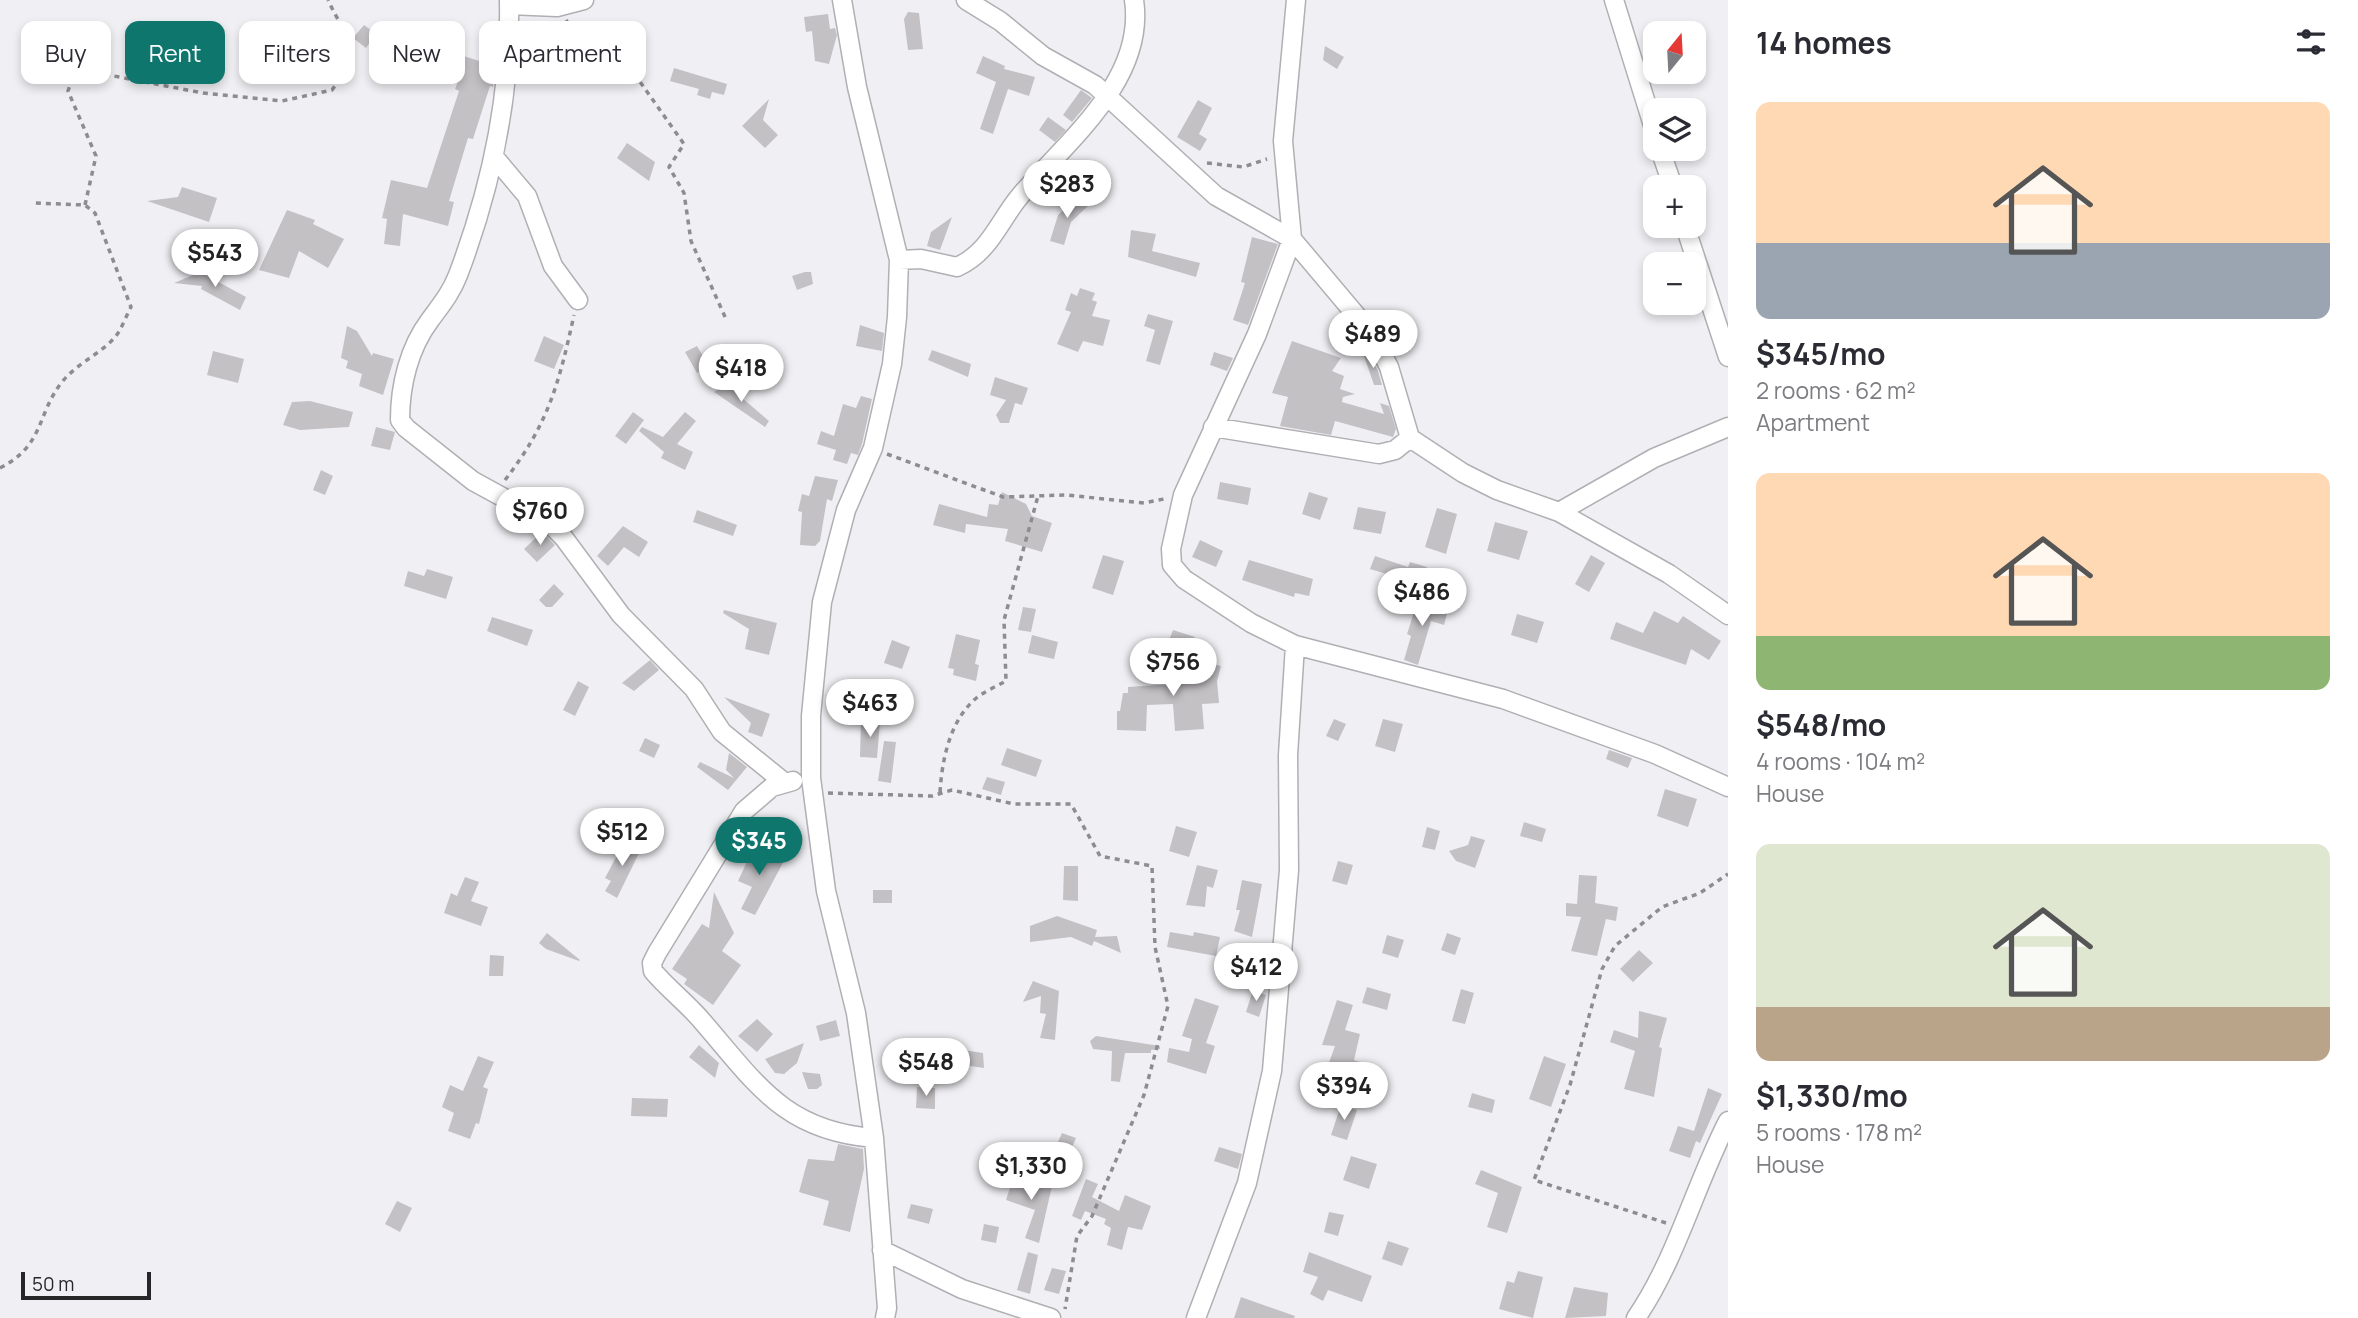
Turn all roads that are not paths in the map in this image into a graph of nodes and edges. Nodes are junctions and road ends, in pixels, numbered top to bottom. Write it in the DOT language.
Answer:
graph roads {
  1 [pos="584,0"];
  2 [pos="842,0"];
  3 [pos="966,0"];
  4 [pos="1134,0"];
  5 [pos="1296,0"];
  6 [pos="1614,0"];
  7 [pos="509,3"];
  8 [pos="1107,96"];
  9 [pos="1644,98"];
  10 [pos="495,159"];
  11 [pos="1689,238"];
  12 [pos="1292,239"];
  13 [pos="899,260"];
  14 [pos="578,300"];
  15 [pos="1728,357"];
  16 [pos="1213,427"];
  17 [pos="1728,427"];
  18 [pos="1410,438"];
  19 [pos="1559,512"];
  20 [pos="1728,615"];
  21 [pos="1295,645"];
  22 [pos="785,783"];
  23 [pos="811,785"];
  24 [pos="1728,787"];
  25 [pos="1728,1121"];
  26 [pos="874,1138"];
  27 [pos="882,1250"];
  28 [pos="885,1318"];
  29 [pos="1051,1318"];
  30 [pos="1196,1318"];
  31 [pos="1636,1318"];
  1 -- 7 [label="street"];
  2 -- 13 [label="street"];
  3 -- 8 [label="street"];
  4 -- 8 [label="street"];
  5 -- 12 [label="street"];
  6 -- 9 [label="street"];
  7 -- 10 [label="street"];
  8 -- 12 [label="street"];
  8 -- 13 [label="street"];
  10 -- 14 [label="street"];
  10 -- 22 [label="street"];
  11 -- 15 [label="street"];
  12 -- 16 [label="street"];
  12 -- 18 [label="street"];
  13 -- 23 [label="street"];
  16 -- 18 [label="street"];
  16 -- 21 [label="street"];
  17 -- 19 [label="street"];
  18 -- 19 [label="street"];
  19 -- 20 [label="street"];
  21 -- 24 [label="street"];
  21 -- 30 [label="street"];
  22 -- 23 [label="street"];
  22 -- 26 [label="street"];
  23 -- 26 [label="street"];
  25 -- 31 [label="street"];
  26 -- 27 [label="street"];
  27 -- 28 [label="street"];
  27 -- 29 [label="street"];
}
